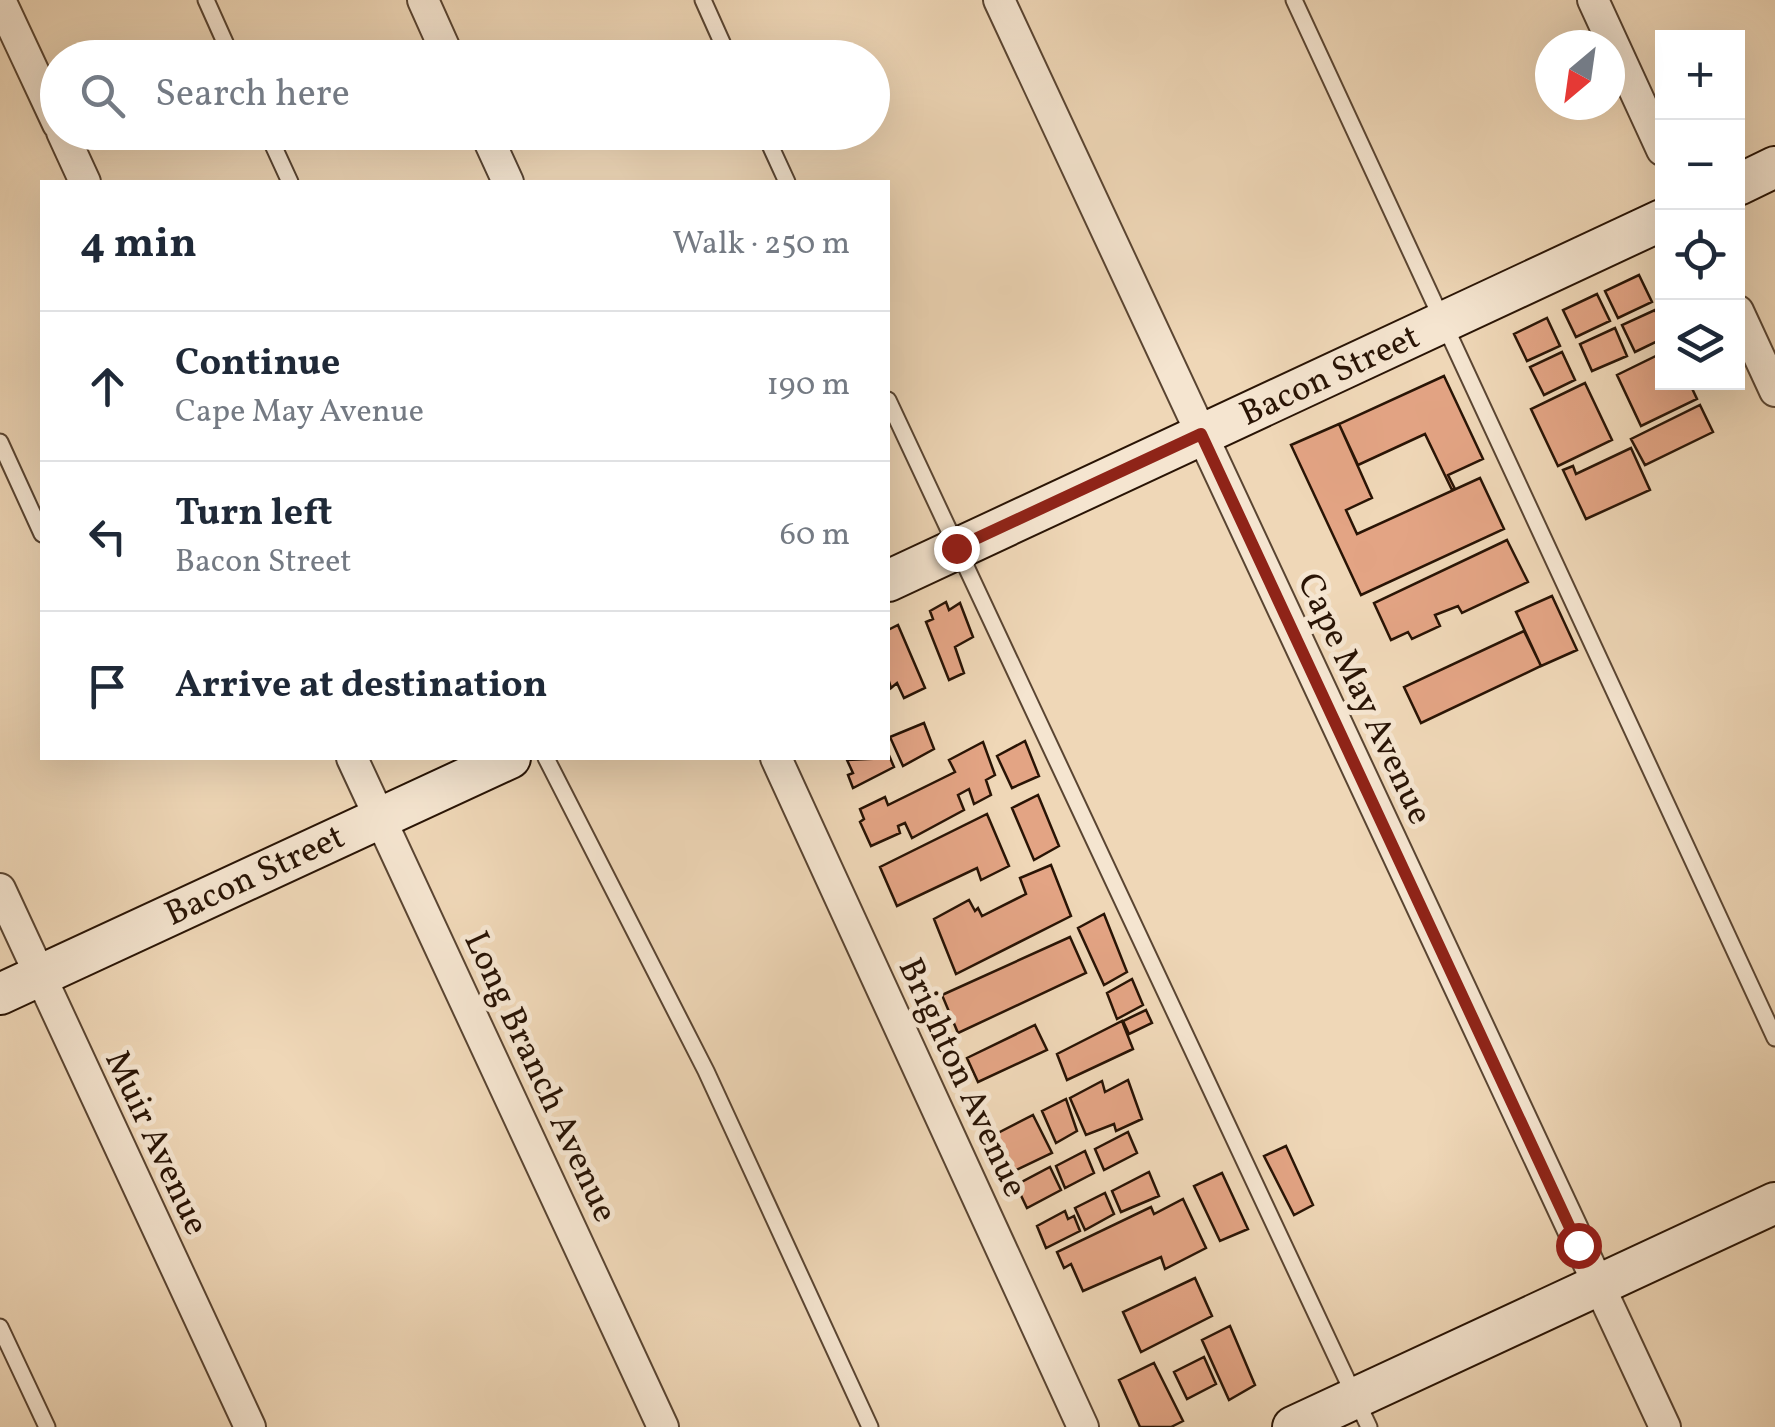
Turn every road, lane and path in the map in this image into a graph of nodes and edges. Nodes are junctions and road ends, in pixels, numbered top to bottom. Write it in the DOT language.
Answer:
graph roads {
  1 [pos="0,0"];
  2 [pos="206,0"];
  3 [pos="422,0"];
  4 [pos="702,0"];
  5 [pos="1000,0"];
  6 [pos="1294,0"];
  7 [pos="1592,0"];
  8 [pos="224,40"];
  9 [pos="441,40"];
  10 [pos="721,40"];
  11 [pos="40,86"];
  12 [pos="1655,135"];
  13 [pos="70,150"];
  14 [pos="275,150"];
  15 [pos="493,150"];
  16 [pos="772,150"];
  17 [pos="1775,167"];
  18 [pos="84,180"];
  19 [pos="289,180"];
  20 [pos="507,180"];
  21 [pos="786,180"];
  22 [pos="1745,182"];
  23 [pos="1655,223"];
  24 [pos="1442,321"];
  25 [pos="1745,326"];
  26 [pos="1775,391"];
  27 [pos="890,404"];
  28 [pos="1201,434"];
  29 [pos="0,442"];
  30 [pos="40,530"];
  31 [pos="956,548"];
  32 [pos="890,580"];
  33 [pos="353,760"];
  34 [pos="505,760"];
  35 [pos="547,760"];
  36 [pos="777,760"];
  37 [pos="378,816"];
  38 [pos="0,889"];
  39 [pos="40,976"];
  40 [pos="0,994"];
  41 [pos="1775,1038"];
  42 [pos="1775,1203"];
  43 [pos="1599,1284"];
  44 [pos="0,1327"];
  45 [pos="1362,1412"];
  46 [pos="46,1427"];
  47 [pos="250,1427"];
  48 [pos="664,1427"];
  49 [pos="870,1427"];
  50 [pos="1083,1427"];
  51 [pos="1292,1427"];
  52 [pos="1665,1427"];
  1 -- 11 [label="street"];
  2 -- 8 [label="lane"];
  3 -- 9 [label="street"];
  4 -- 10 [label="lane"];
  5 -- 28 [label="street, Cape May Avenue"];
  6 -- 24 [label="lane"];
  7 -- 12 [label="street"];
  13 -- 18 [label="street"];
  14 -- 19 [label="lane"];
  15 -- 20 [label="street"];
  16 -- 21 [label="lane"];
  17 -- 22 [label="street"];
  23 -- 24 [label="street, Bacon Street"];
  24 -- 28 [label="street, Bacon Street"];
  24 -- 41 [label="lane"];
  25 -- 26 [label="street"];
  27 -- 31 [label="lane"];
  28 -- 31 [label="street, Bacon Street"];
  28 -- 43 [label="street, Cape May Avenue"];
  29 -- 30 [label="lane"];
  31 -- 32 [label="street, Bacon Street"];
  31 -- 45 [label="lane"];
  33 -- 37 [label="street, Long Branch Avenue"];
  34 -- 37 [label="street, Bacon Street"];
  35 -- 49 [label="lane"];
  36 -- 50 [label="street, Brighton Avenue"];
  37 -- 39 [label="street, Bacon Street"];
  37 -- 48 [label="street, Long Branch Avenue"];
  38 -- 39 [label="street, Muir Avenue"];
  39 -- 40 [label="street, Bacon Street"];
  39 -- 47 [label="street, Muir Avenue"];
  42 -- 43 [label="street"];
  43 -- 45 [label="street"];
  43 -- 52 [label="street, Cape May Avenue"];
  44 -- 46 [label="lane"];
  45 -- 51 [label="street"];
}
